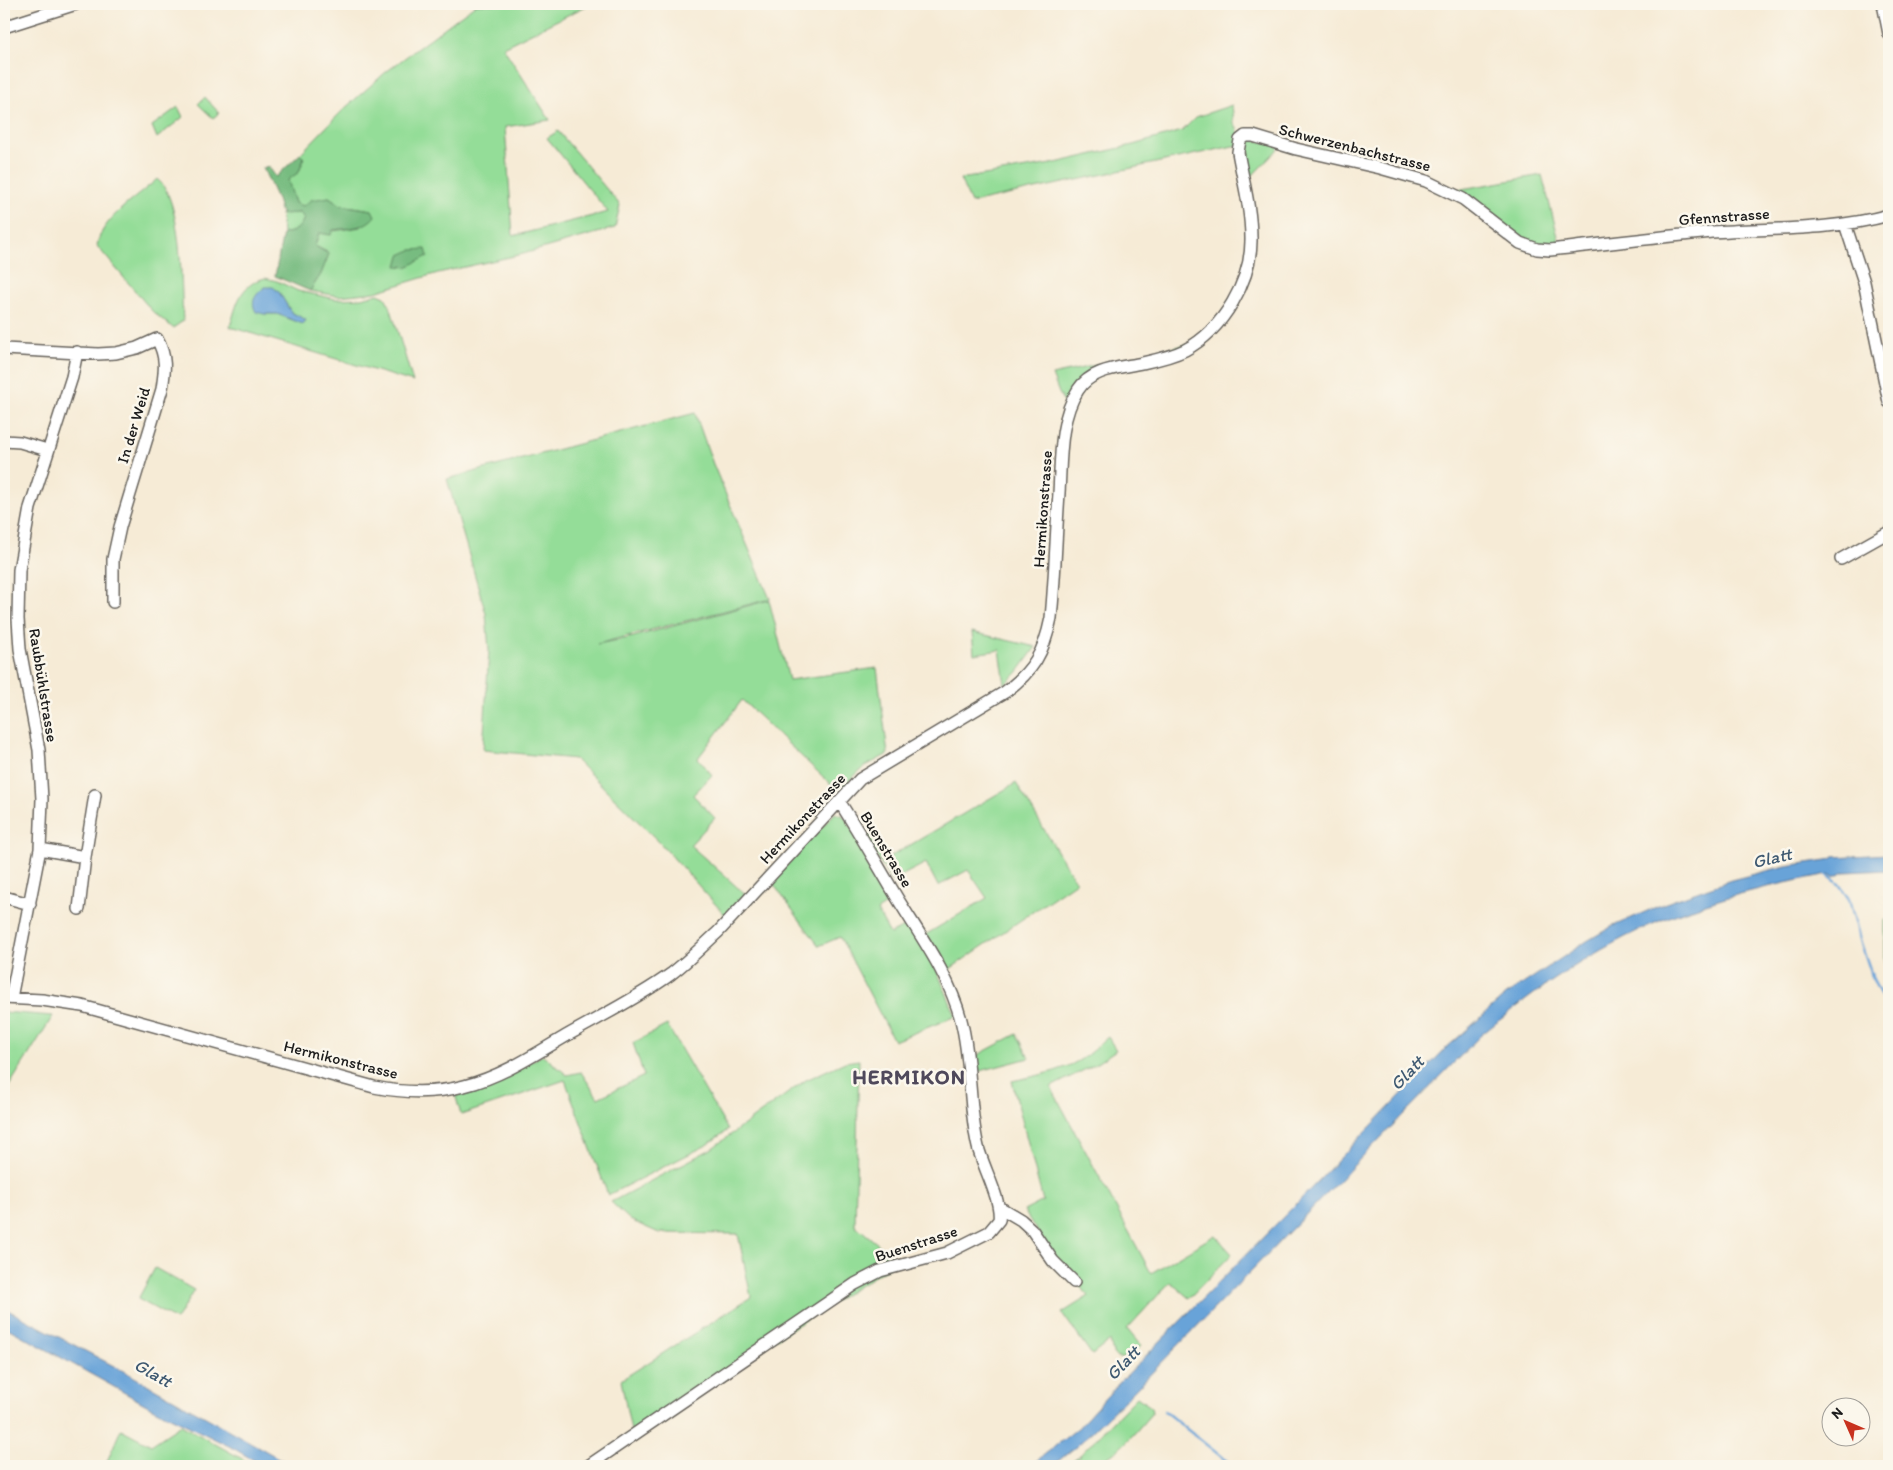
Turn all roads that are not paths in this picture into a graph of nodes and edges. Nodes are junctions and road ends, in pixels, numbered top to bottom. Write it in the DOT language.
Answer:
graph roads {
  1 [pos="76,4"];
  2 [pos="1884,4"];
  3 [pos="4,27"];
  4 [pos="1889,34"];
  5 [pos="1242,138"];
  6 [pos="1889,215"];
  7 [pos="1845,224"];
  8 [pos="1561,248"];
  9 [pos="4,349"];
  10 [pos="77,352"];
  11 [pos="1889,402"];
  12 [pos="4,442"];
  13 [pos="47,450"];
  14 [pos="1889,532"];
  15 [pos="1841,559"];
  16 [pos="113,602"];
  17 [pos="95,795"];
  18 [pos="840,801"];
  19 [pos="40,849"];
  20 [pos="85,857"];
  21 [pos="4,897"];
  22 [pos="30,904"];
  23 [pos="80,909"];
  24 [pos="8,998"];
  25 [pos="999,1207"];
  26 [pos="1074,1282"];
  27 [pos="588,1466"];
  1 -- 3 [label="street"];
  2 -- 4 [label="street"];
  5 -- 8 [label="street, Schwerzenbachstrasse"];
  5 -- 18 [label="street, Hermikonstrasse"];
  6 -- 7 [label="street, Gfennstrasse"];
  7 -- 8 [label="street, Gfennstrasse"];
  7 -- 11 [label="street"];
  9 -- 10 [label="street"];
  10 -- 13 [label="street, Raubbühlstrasse"];
  10 -- 16 [label="street, In der Weid"];
  12 -- 13 [label="street"];
  13 -- 19 [label="street, Raubbühlstrasse"];
  14 -- 15 [label="street"];
  17 -- 20 [label="street"];
  18 -- 24 [label="street, Hermikonstrasse"];
  18 -- 25 [label="street, Buenstrasse"];
  19 -- 20 [label="street"];
  19 -- 22 [label="street, Raubbühlstrasse"];
  20 -- 23 [label="street"];
  21 -- 22 [label="street"];
  22 -- 24 [label="street, Raubbühlstrasse"];
  25 -- 26 [label="street"];
  25 -- 27 [label="street, Buenstrasse"];
}
